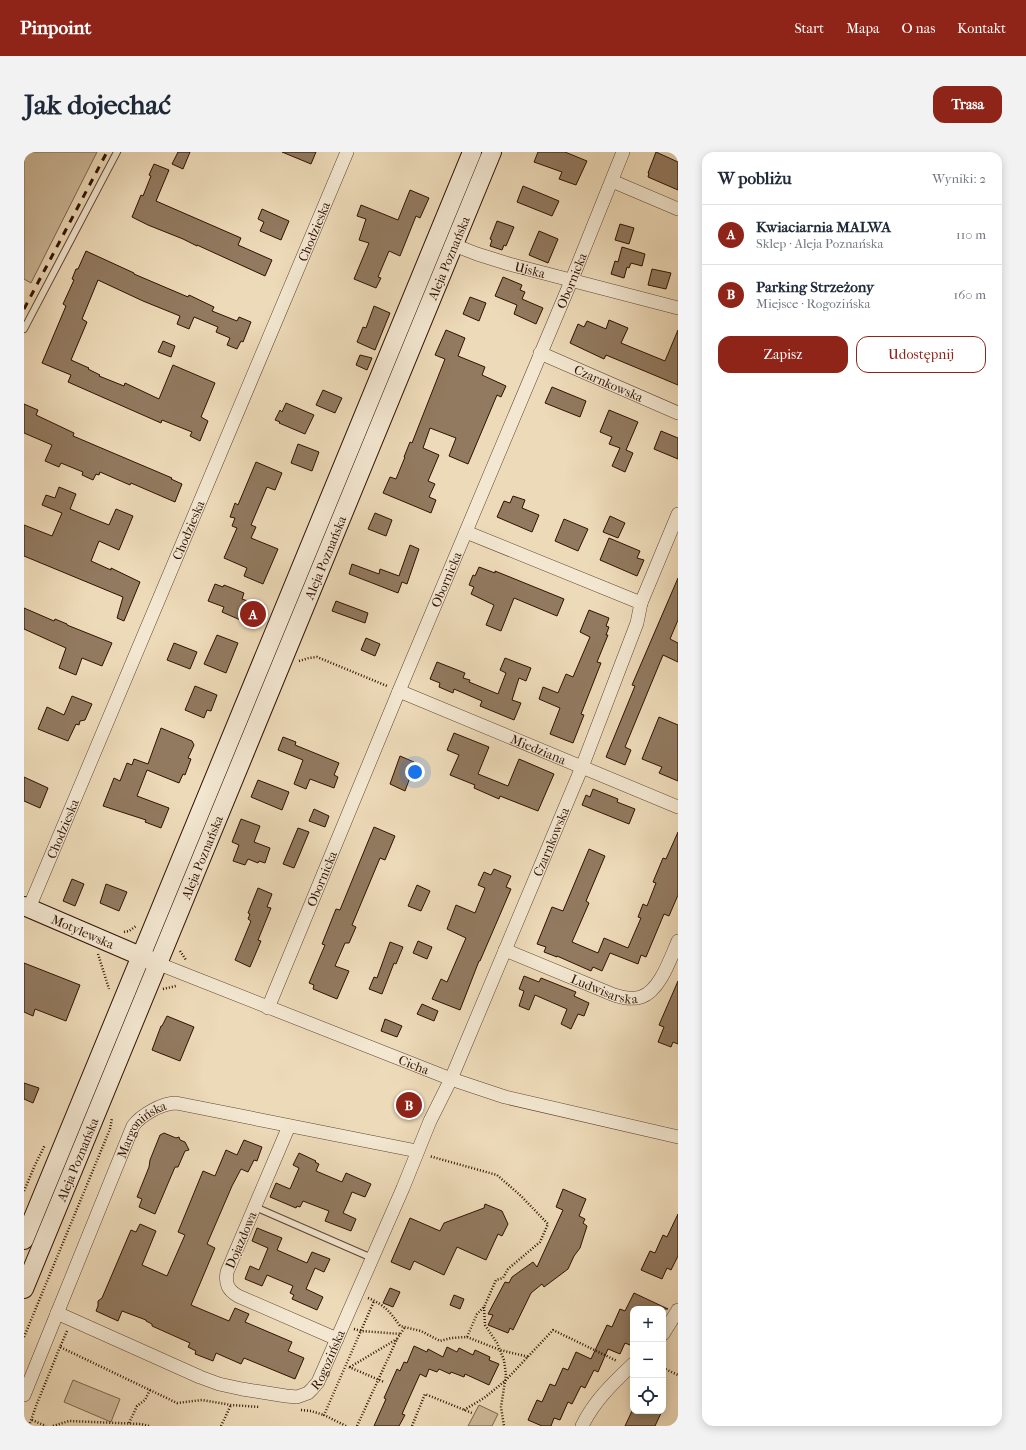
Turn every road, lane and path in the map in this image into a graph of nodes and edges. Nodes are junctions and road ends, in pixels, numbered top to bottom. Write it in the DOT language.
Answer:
graph roads {
  1 [pos="117,152"];
  2 [pos="347,152"];
  3 [pos="472,152"];
  4 [pos="492,152"];
  5 [pos="623,152"];
  6 [pos="612,181"];
  7 [pos="678,209"];
  8 [pos="454,245"];
  9 [pos="572,279"];
  10 [pos="678,308"];
  11 [pos="24,330"];
  12 [pos="540,353"];
  13 [pos="678,413"];
  14 [pos="678,514"];
  15 [pos="466,532"];
  16 [pos="641,602"];
  17 [pos="297,662"];
  18 [pos="399,691"];
  19 [pos="582,768"];
  20 [pos="678,807"];
  21 [pos="26,907"];
  22 [pos="678,941"];
  23 [pos="505,950"];
  24 [pos="98,954"];
  25 [pos="141,956"];
  26 [pos="158,964"];
  27 [pos="108,993"];
  28 [pos="268,1008"];
  29 [pos="451,1079"];
  30 [pos="289,1126"];
  31 [pos="678,1138"];
  32 [pos="48,1139"];
  33 [pos="417,1151"];
  34 [pos="24,1191"];
  35 [pos="255,1208"];
  36 [pos="24,1240"];
  37 [pos="372,1258"];
  38 [pos="24,1289"];
  39 [pos="357,1293"];
  40 [pos="374,1301"];
  41 [pos="484,1307"];
  42 [pos="678,1310"];
  43 [pos="57,1313"];
  44 [pos="72,1320"];
  45 [pos="344,1324"];
  46 [pos="405,1328"];
  47 [pos="666,1329"];
  48 [pos="361,1332"];
  49 [pos="401,1334"];
  50 [pos="467,1337"];
  51 [pos="337,1339"];
  52 [pos="397,1339"];
  53 [pos="60,1347"];
  54 [pos="500,1350"];
  55 [pos="529,1357"];
  56 [pos="630,1364"];
  57 [pos="346,1365"];
  58 [pos="350,1367"];
  59 [pos="630,1367"];
  60 [pos="666,1369"];
  61 [pos="678,1375"];
  62 [pos="378,1379"];
  63 [pos="384,1382"];
  64 [pos="505,1382"];
  65 [pos="150,1390"];
  66 [pos="24,1395"];
  67 [pos="231,1405"];
  68 [pos="264,1407"];
  69 [pos="295,1409"];
  70 [pos="464,1410"];
  71 [pos="472,1413"];
  72 [pos="324,1415"];
  73 [pos="32,1420"];
  74 [pos="129,1423"];
  75 [pos="120,1425"];
  76 [pos="29,1426"];
  77 [pos="46,1426"];
  78 [pos="53,1426"];
  79 [pos="149,1426"];
  80 [pos="221,1426"];
  81 [pos="346,1426"];
  82 [pos="357,1426"];
  83 [pos="412,1426"];
  84 [pos="504,1426"];
  85 [pos="582,1426"];
  1 -- 11 [label="lane"];
  2 -- 21 [label="street, Chodzieska"];
  3 -- 25 [label="main road, Aleja Poznańska"];
  4 -- 8 [label="main road, Aleja Poznańska"];
  5 -- 6 [label="street, Obornicka"];
  6 -- 7 [label="street"];
  6 -- 9 [label="street, Obornicka"];
  8 -- 9 [label="street, Ujska"];
  8 -- 26 [label="main road, Aleja Poznańska"];
  9 -- 10 [label="street, Ujska"];
  9 -- 12 [label="street, Obornicka"];
  12 -- 13 [label="street, Czarnkowska"];
  12 -- 15 [label="street, Obornicka"];
  14 -- 16 [label="street, Czarnkowska"];
  15 -- 16 [label="street"];
  15 -- 18 [label="street, Obornicka"];
  16 -- 19 [label="street, Czarnkowska"];
  17 -- 18 [label="path"];
  18 -- 19 [label="street, Miedziana"];
  18 -- 28 [label="street, Obornicka"];
  19 -- 20 [label="street, Miedziana"];
  19 -- 23 [label="street, Czarnkowska"];
  21 -- 25 [label="main road, Motylewska"];
  22 -- 23 [label="street, Ludwisarska"];
  23 -- 29 [label="street, Czarnkowska"];
  24 -- 27 [label="path"];
  25 -- 26 [label="main road"];
  25 -- 36 [label="main road, Aleja Poznańska"];
  26 -- 28 [label="street, Cicha"];
  26 -- 38 [label="main road, Aleja Poznańska"];
  28 -- 29 [label="street, Cicha"];
  29 -- 31 [label="street, Cicha"];
  29 -- 33 [label="street, Rogozińska"];
  30 -- 33 [label="street, Margonińska"];
  30 -- 35 [label="street, Dojazdowa"];
  30 -- 43 [label="street, Margonińska"];
  32 -- 34 [label="path"];
  33 -- 37 [label="street, Rogozińska"];
  33 -- 41 [label="path"];
  35 -- 37 [label="lane"];
  35 -- 51 [label="street, Dojazdowa"];
  37 -- 39 [label="street, Rogozińska"];
  39 -- 40 [label="path"];
  39 -- 45 [label="street, Rogozińska"];
  40 -- 46 [label="path"];
  40 -- 48 [label="path"];
  41 -- 50 [label="path"];
  41 -- 54 [label="path"];
  42 -- 47 [label="street"];
  43 -- 44 [label="street, Rogozińska"];
  43 -- 66 [label="street, Margonińska"];
  44 -- 51 [label="street, Rogozińska"];
  44 -- 53 [label="path"];
  45 -- 48 [label="path"];
  45 -- 51 [label="street, Rogozińska"];
  46 -- 49 [label="path"];
  46 -- 50 [label="path"];
  48 -- 49 [label="path"];
  48 -- 57 [label="path"];
  49 -- 52 [label="path"];
  50 -- 54 [label="path"];
  52 -- 58 [label="path"];
  52 -- 62 [label="path"];
  53 -- 65 [label="path"];
  53 -- 73 [label="path"];
  54 -- 55 [label="path"];
  54 -- 64 [label="path"];
  55 -- 56 [label="path"];
  55 -- 64 [label="path"];
  57 -- 58 [label="path"];
  57 -- 72 [label="path"];
  58 -- 62 [label="path"];
  59 -- 85 [label="street"];
  60 -- 61 [label="path"];
  62 -- 63 [label="path"];
  62 -- 82 [label="path"];
  64 -- 70 [label="path"];
  64 -- 84 [label="path"];
  65 -- 67 [label="path"];
  65 -- 74 [label="path"];
  67 -- 68 [label="path"];
  67 -- 80 [label="path"];
  69 -- 72 [label="path"];
  70 -- 71 [label="path"];
  70 -- 83 [label="path"];
  72 -- 81 [label="path"];
  73 -- 76 [label="path"];
  73 -- 77 [label="path"];
  74 -- 75 [label="path"];
  74 -- 79 [label="path"];
  75 -- 78 [label="path"];
}
